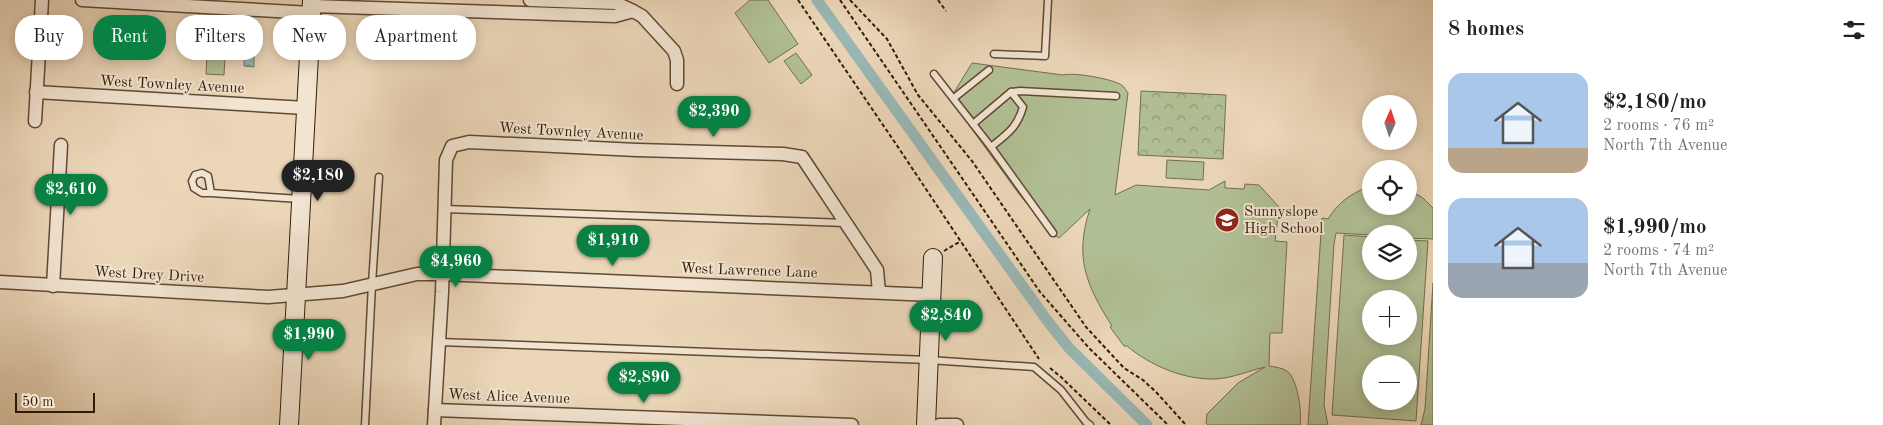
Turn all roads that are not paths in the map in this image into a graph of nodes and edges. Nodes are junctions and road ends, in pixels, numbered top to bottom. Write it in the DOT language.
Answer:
graph roads {
  1 [pos="42,0"];
  2 [pos="82,0"];
  3 [pos="522,0"];
  4 [pos="530,0"];
  5 [pos="1048,0"];
  6 [pos="311,6"];
  7 [pos="616,7"];
  8 [pos="522,13"];
  9 [pos="994,54"];
  10 [pos="989,70"];
  11 [pos="934,74"];
  12 [pos="677,84"];
  13 [pos="36,92"];
  14 [pos="1011,92"];
  15 [pos="1116,96"];
  16 [pos="954,98"];
  17 [pos="306,108"];
  18 [pos="35,121"];
  19 [pos="973,124"];
  20 [pos="61,145"];
  21 [pos="991,147"];
  22 [pos="380,177"];
  23 [pos="211,193"];
  24 [pos="301,199"];
  25 [pos="445,209"];
  26 [pos="846,223"];
  27 [pos="1053,233"];
  28 [pos="933,258"];
  29 [pos="442,274"];
  30 [pos="0,282"];
  31 [pos="372,284"];
  32 [pos="54,286"];
  33 [pos="879,292"];
  34 [pos="932,294"];
  35 [pos="297,295"];
  36 [pos="439,342"];
  37 [pos="929,360"];
  38 [pos="435,410"];
  39 [pos="289,425"];
  40 [pos="365,425"];
  41 [pos="434,425"];
  42 [pos="852,425"];
  43 [pos="926,425"];
  44 [pos="939,425"];
  45 [pos="957,425"];
  46 [pos="1090,425"];
  1 -- 13 [label="street"];
  2 -- 6 [label="street"];
  3 -- 8 [label="street"];
  4 -- 7 [label="street"];
  5 -- 9 [label="lane"];
  6 -- 8 [label="street"];
  6 -- 17 [label="main road"];
  7 -- 8 [label="street"];
  7 -- 12 [label="street"];
  10 -- 16 [label="lane"];
  11 -- 16 [label="lane"];
  13 -- 17 [label="street, West Townley Avenue"];
  13 -- 18 [label="street"];
  14 -- 15 [label="lane"];
  14 -- 19 [label="lane"];
  14 -- 21 [label="lane"];
  16 -- 19 [label="lane"];
  17 -- 24 [label="main road"];
  19 -- 21 [label="lane"];
  20 -- 32 [label="street"];
  21 -- 27 [label="lane"];
  22 -- 31 [label="lane"];
  23 -- 24 [label="lane"];
  24 -- 35 [label="main road"];
  25 -- 26 [label="lane"];
  25 -- 26 [label="street, West Townley Avenue"];
  25 -- 29 [label="street"];
  26 -- 33 [label="street, West Townley Avenue"];
  28 -- 34 [label="main road"];
  29 -- 31 [label="street, West Lawrence Lane"];
  29 -- 33 [label="street, West Lawrence Lane"];
  29 -- 36 [label="street"];
  30 -- 32 [label="street, West Drey Drive"];
  31 -- 35 [label="street, West Lawrence Lane"];
  31 -- 40 [label="lane"];
  32 -- 35 [label="street, West Drey Drive"];
  33 -- 34 [label="street, West Lawrence Lane"];
  34 -- 37 [label="main road"];
  35 -- 39 [label="main road"];
  36 -- 37 [label="lane"];
  36 -- 38 [label="street"];
  37 -- 43 [label="main road"];
  37 -- 46 [label="lane"];
  38 -- 41 [label="street"];
  38 -- 42 [label="street, West Alice Avenue"];
  44 -- 45 [label="street"];
}
